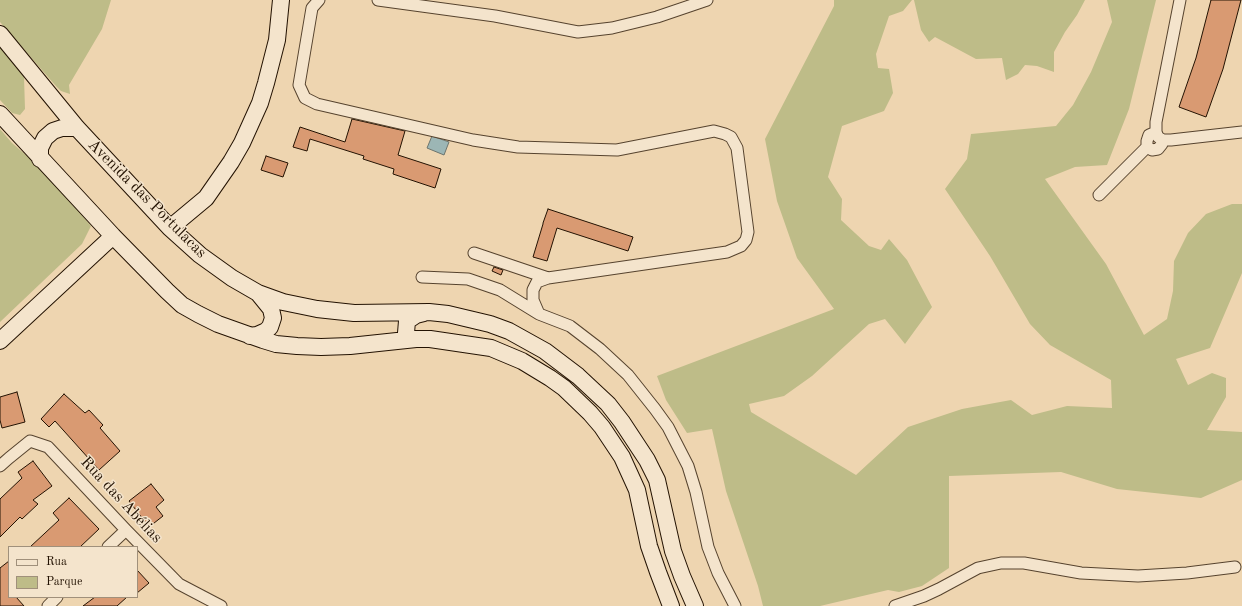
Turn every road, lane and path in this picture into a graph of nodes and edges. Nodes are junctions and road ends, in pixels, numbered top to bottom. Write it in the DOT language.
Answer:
graph roads {
  1 [pos="281,0"];
  2 [pos="320,0"];
  3 [pos="378,0"];
  4 [pos="707,0"];
  5 [pos="1180,0"];
  6 [pos="0,34"];
  7 [pos="0,114"];
  8 [pos="77,128"];
  9 [pos="1242,132"];
  10 [pos="1160,136"];
  11 [pos="40,159"];
  12 [pos="1099,195"];
  13 [pos="170,228"];
  14 [pos="113,236"];
  15 [pos="474,253"];
  16 [pos="422,278"];
  17 [pos="548,278"];
  18 [pos="258,293"];
  19 [pos="430,312"];
  20 [pos="539,314"];
  21 [pos="250,336"];
  22 [pos="410,339"];
  23 [pos="0,341"];
  24 [pos="0,466"];
  25 [pos="126,530"];
  26 [pos="109,546"];
  27 [pos="1235,567"];
  28 [pos="56,598"];
  29 [pos="48,606"];
  30 [pos="221,606"];
  31 [pos="671,606"];
  32 [pos="696,606"];
  33 [pos="735,606"];
  34 [pos="895,606"];
  1 -- 13 [label="street"];
  2 -- 17 [label="street"];
  3 -- 4 [label="street"];
  5 -- 10 [label="street"];
  6 -- 8 [label="street, Avenida das Portulacas"];
  7 -- 11 [label="street"];
  8 -- 11 [label="street"];
  8 -- 13 [label="street, Avenida das Portulacas"];
  9 -- 10 [label="street"];
  10 -- 12 [label="street"];
  11 -- 14 [label="street"];
  13 -- 18 [label="street, Avenida das Portulacas"];
  14 -- 21 [label="street"];
  14 -- 23 [label="street"];
  15 -- 17 [label="street"];
  16 -- 20 [label="street"];
  17 -- 20 [label="street"];
  18 -- 19 [label="street, Avenida das Portulacas"];
  18 -- 21 [label="street"];
  19 -- 22 [label="street"];
  19 -- 32 [label="street, Avenida das Portulacas"];
  20 -- 33 [label="street"];
  21 -- 22 [label="street"];
  22 -- 31 [label="street"];
  24 -- 25 [label="street, Rua das Abélias"];
  25 -- 26 [label="street"];
  25 -- 30 [label="street, Rua das Abélias"];
  27 -- 34 [label="street"];
  28 -- 29 [label="street"];
}
